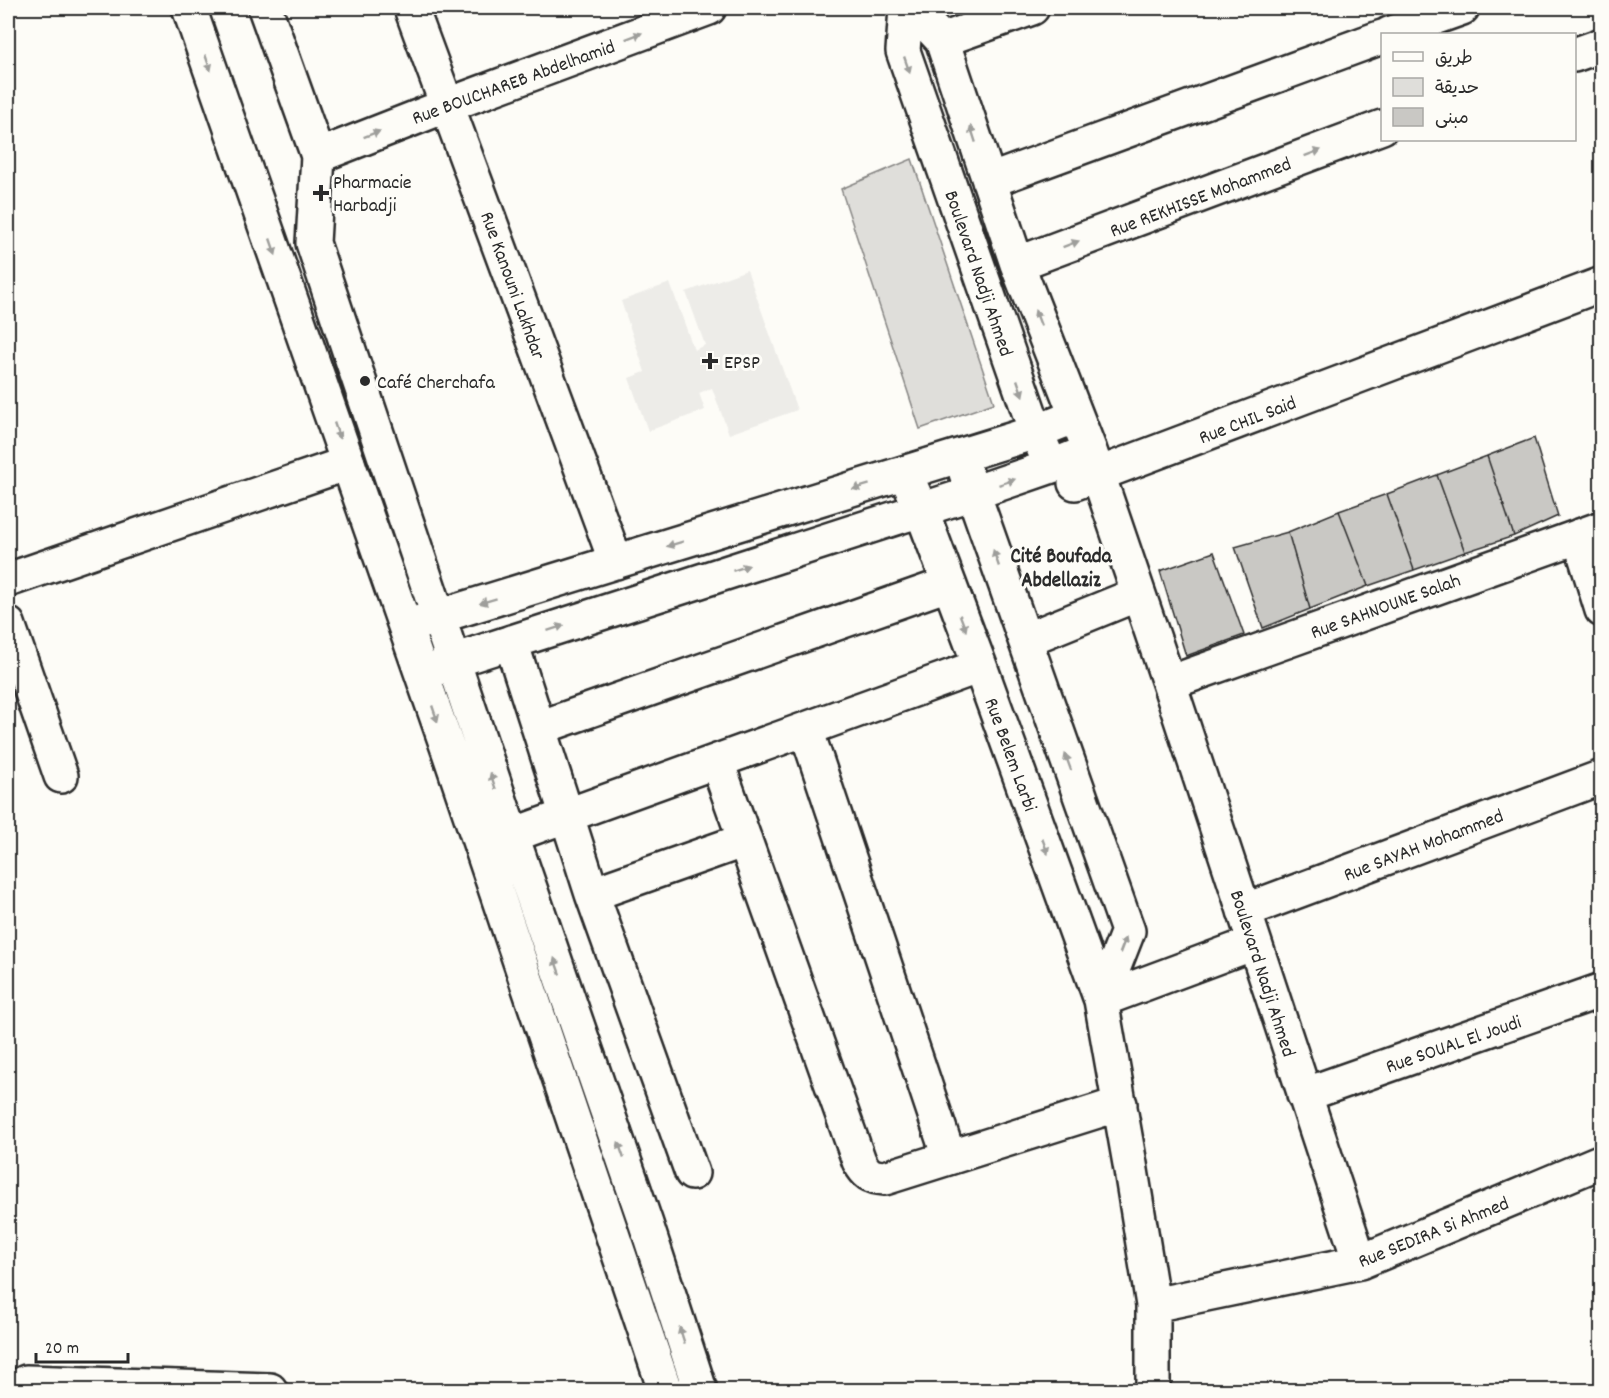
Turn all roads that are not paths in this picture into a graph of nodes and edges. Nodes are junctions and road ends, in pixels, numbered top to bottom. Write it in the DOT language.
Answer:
graph roads {
  1 [pos="189,8"];
  2 [pos="265,8"];
  3 [pos="411,8"];
  4 [pos="709,8"];
  5 [pos="906,8"];
  6 [pos="912,8"];
  7 [pos="1032,8"];
  8 [pos="1462,8"];
  9 [pos="1392,33"];
  10 [pos="1381,38"];
  11 [pos="942,40"];
  12 [pos="1602,45"];
  13 [pos="1576,55"];
  14 [pos="447,105"];
  15 [pos="1381,128"];
  16 [pos="318,156"];
  17 [pos="989,181"];
  18 [pos="1017,264"];
  19 [pos="1602,284"];
  20 [pos="1076,416"];
  21 [pos="1036,432"];
  22 [pos="960,456"];
  23 [pos="348,463"];
  24 [pos="1079,469"];
  25 [pos="905,473"];
  26 [pos="973,494"];
  27 [pos="921,509"];
  28 [pos="1590,532"];
  29 [pos="616,562"];
  30 [pos="8,580"];
  31 [pos="948,584"];
  32 [pos="1138,594"];
  33 [pos="1602,610"];
  34 [pos="439,617"];
  35 [pos="8,624"];
  36 [pos="405,627"];
  37 [pos="1025,640"];
  38 [pos="511,642"];
  39 [pos="453,661"];
  40 [pos="980,666"];
  41 [pos="422,675"];
  42 [pos="1169,683"];
  43 [pos="539,728"];
  44 [pos="806,729"];
  45 [pos="717,762"];
  46 [pos="61,776"];
  47 [pos="1602,777"];
  48 [pos="567,816"];
  49 [pos="512,836"];
  50 [pos="745,840"];
  51 [pos="481,847"];
  52 [pos="592,894"];
  53 [pos="1244,911"];
  54 [pos="1254,943"];
  55 [pos="1602,990"];
  56 [pos="1101,1000"];
  57 [pos="1304,1095"];
  58 [pos="1120,1104"];
  59 [pos="949,1157"];
  60 [pos="1602,1161"];
  61 [pos="692,1173"];
  62 [pos="1360,1262"];
  63 [pos="1153,1305"];
  64 [pos="11,1390"];
  65 [pos="270,1390"];
  66 [pos="665,1390"];
  67 [pos="700,1390"];
  68 [pos="1153,1390"];
  1 -- 23 [label="street, one-way"];
  2 -- 16 [label="street"];
  3 -- 14 [label="street, Rue Kanouni Lakhdar"];
  14 -- 4 [label="street, Rue BOUCHAREB Abdelhamid, one-way"];
  5 -- 21 [label="street, Boulevard Nadji Ahmed, one-way"];
  6 -- 11 [label="street"];
  7 -- 11 [label="street"];
  8 -- 9 [label="street"];
  10 -- 17 [label="street"];
  17 -- 11 [label="street, one-way"];
  12 -- 13 [label="street"];
  16 -- 14 [label="street, Rue BOUCHAREB Abdelhamid, one-way"];
  14 -- 29 [label="street, Rue Kanouni Lakhdar"];
  18 -- 15 [label="street, Rue REKHISSE Mohammed, one-way"];
  16 -- 34 [label="street"];
  17 -- 18 [label="street"];
  20 -- 18 [label="street, one-way"];
  19 -- 24 [label="street, Rue CHIL Said"];
  20 -- 21 [label="street"];
  20 -- 24 [label="street"];
  21 -- 22 [label="street"];
  21 -- 24 [label="street, Boulevard Nadji Ahmed"];
  22 -- 25 [label="street"];
  22 -- 26 [label="street"];
  23 -- 30 [label="street"];
  23 -- 36 [label="street"];
  26 -- 24 [label="street, Rue CHIL Said, one-way"];
  24 -- 32 [label="street, Boulevard Nadji Ahmed"];
  25 -- 27 [label="street, Rue Belem Larbi"];
  25 -- 29 [label="street, one-way"];
  26 -- 27 [label="street, Rue CHIL Said"];
  37 -- 26 [label="street, one-way"];
  27 -- 31 [label="street, Rue Belem Larbi"];
  38 -- 27 [label="street, Rue CHIL Said, one-way"];
  28 -- 33 [label="street"];
  28 -- 42 [label="street, Rue SAHNOUNE Salah"];
  29 -- 34 [label="street, one-way"];
  31 -- 40 [label="street, Rue Belem Larbi, one-way"];
  31 -- 43 [label="street"];
  32 -- 37 [label="street"];
  32 -- 42 [label="street"];
  34 -- 36 [label="street"];
  34 -- 39 [label="street"];
  35 -- 46 [label="street"];
  36 -- 41 [label="street"];
  56 -- 37 [label="street, one-way"];
  38 -- 39 [label="street, Rue CHIL Said"];
  38 -- 43 [label="street"];
  39 -- 41 [label="street, Rue CHIL Said"];
  49 -- 39 [label="street, one-way"];
  40 -- 44 [label="street"];
  40 -- 56 [label="street, Rue Belem Larbi, one-way"];
  41 -- 51 [label="street, one-way"];
  42 -- 53 [label="street, Boulevard Nadji Ahmed"];
  43 -- 48 [label="street"];
  44 -- 45 [label="street"];
  44 -- 59 [label="street"];
  45 -- 48 [label="street"];
  45 -- 50 [label="street"];
  47 -- 53 [label="street, Rue SAYAH Mohammed"];
  48 -- 49 [label="street"];
  48 -- 52 [label="street"];
  49 -- 51 [label="street"];
  67 -- 49 [label="street, one-way"];
  50 -- 52 [label="street"];
  50 -- 59 [label="street"];
  51 -- 66 [label="street"];
  52 -- 61 [label="street"];
  53 -- 54 [label="street, Boulevard Nadji Ahmed"];
  54 -- 56 [label="street"];
  54 -- 57 [label="street, Boulevard Nadji Ahmed"];
  55 -- 57 [label="street, Rue SOUAL El Joudi"];
  56 -- 58 [label="street, Rue Belem Larbi"];
  57 -- 62 [label="street, Boulevard Nadji Ahmed"];
  58 -- 59 [label="street"];
  58 -- 63 [label="street, Rue Belem Larbi"];
  60 -- 62 [label="street, Rue SEDIRA Si Ahmed"];
  62 -- 63 [label="street, Rue SEDIRA Si Ahmed"];
  63 -- 68 [label="street, Rue Belem Larbi"];
  64 -- 65 [label="street"];
}
